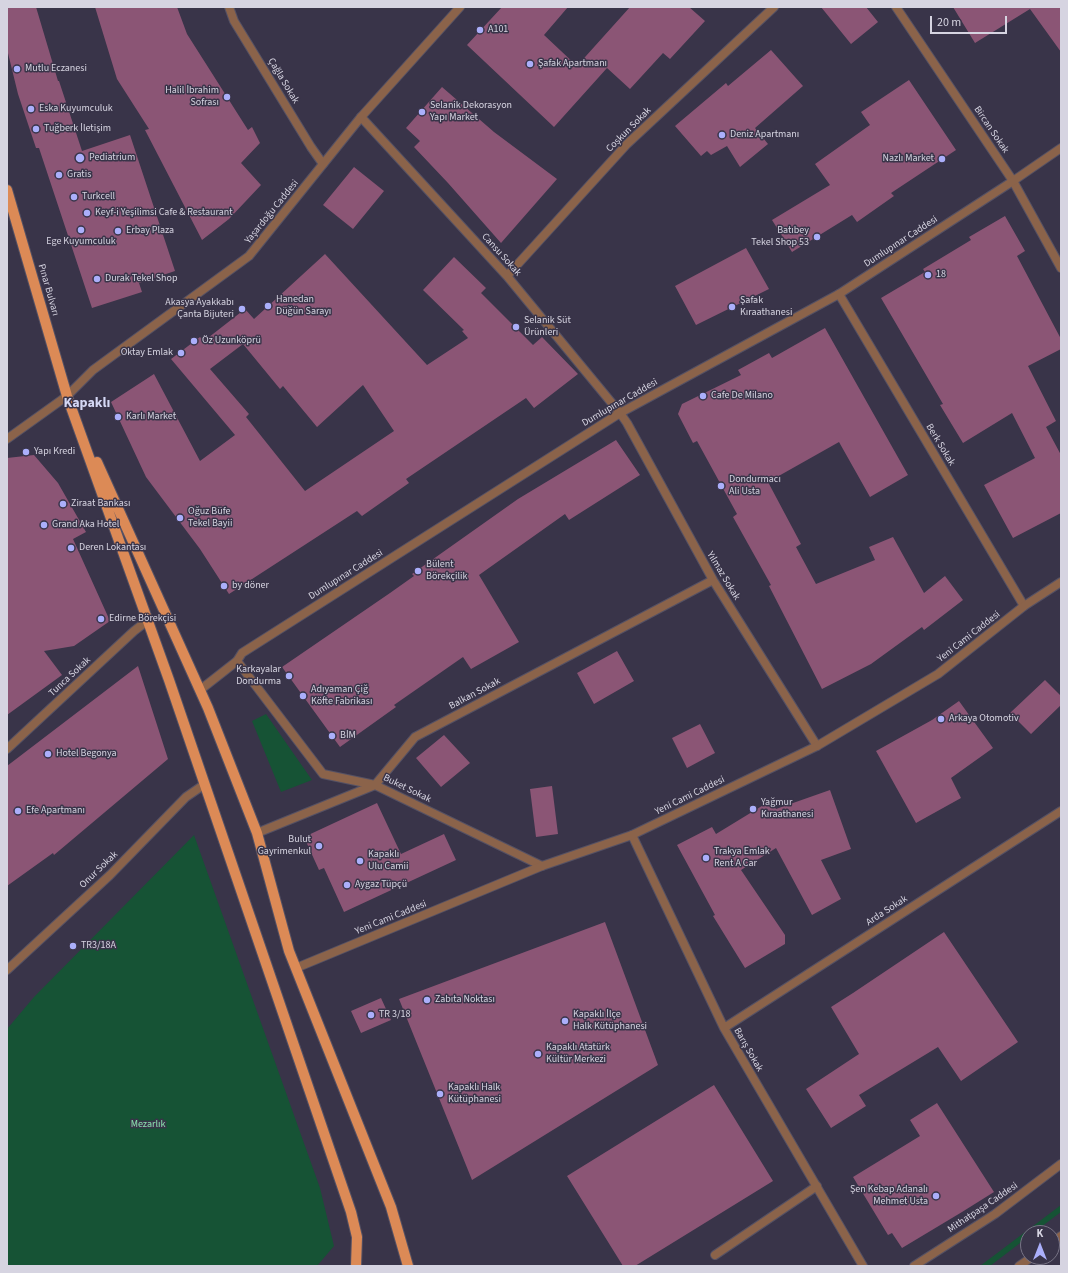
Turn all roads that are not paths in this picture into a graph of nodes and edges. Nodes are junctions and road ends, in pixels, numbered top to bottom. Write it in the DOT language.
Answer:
graph roads {
  1 [pos="229,7"];
  2 [pos="460,7"];
  3 [pos="774,7"];
  4 [pos="896,7"];
  5 [pos="360,117"];
  6 [pos="1061,148"];
  7 [pos="324,164"];
  8 [pos="1013,181"];
  9 [pos="7,190"];
  10 [pos="1061,268"];
  11 [pos="507,276"];
  12 [pos="839,294"];
  13 [pos="67,396"];
  14 [pos="620,413"];
  15 [pos="7,439"];
  16 [pos="712,580"];
  17 [pos="1061,582"];
  18 [pos="1024,606"];
  19 [pos="147,621"];
  20 [pos="237,661"];
  21 [pos="200,690"];
  22 [pos="817,746"];
  23 [pos="7,749"];
  24 [pos="204,784"];
  25 [pos="375,785"];
  26 [pos="1061,811"];
  27 [pos="257,833"];
  28 [pos="632,835"];
  29 [pos="542,866"];
  30 [pos="296,968"];
  31 [pos="7,970"];
  32 [pos="724,1028"];
  33 [pos="1061,1164"];
  34 [pos="817,1186"];
  35 [pos="715,1255"];
  36 [pos="356,1266"];
  37 [pos="408,1266"];
  38 [pos="863,1266"];
  39 [pos="914,1266"];
  1 -- 7 [label="street, Çağla Sokak"];
  2 -- 5 [label="street, Yaşardoğu Caddesi"];
  3 -- 11 [label="street, Coşkun Sokak"];
  4 -- 8 [label="street, Bircan Sokak"];
  5 -- 7 [label="street, Yaşardoğu Caddesi"];
  5 -- 11 [label="street, Cansu Sokak"];
  6 -- 8 [label="street, Dumlupınar Caddesi"];
  7 -- 13 [label="street, Yaşardoğu Caddesi"];
  8 -- 10 [label="street, Bircan Sokak"];
  8 -- 12 [label="street, Dumlupınar Caddesi"];
  9 -- 13 [label="main road, Pınar Bulvarı"];
  11 -- 14 [label="street, Cansu Sokak"];
  12 -- 14 [label="street, Dumlupınar Caddesi"];
  12 -- 18 [label="street, Berk Sokak"];
  13 -- 15 [label="street, Yaşardoğu Caddesi"];
  13 -- 19 [label="main road"];
  13 -- 21 [label="main road"];
  14 -- 16 [label="street, Yılmaz Sokak"];
  14 -- 20 [label="street, Dumlupınar Caddesi"];
  16 -- 22 [label="street, Yılmaz Sokak"];
  16 -- 25 [label="street, Balkan Sokak"];
  17 -- 18 [label="street, Yeni Cami Caddesi"];
  18 -- 22 [label="street, Yeni Cami Caddesi"];
  19 -- 23 [label="street, Tunca Sokak"];
  19 -- 24 [label="main road"];
  20 -- 21 [label="street, Dumlupınar Caddesi"];
  20 -- 25 [label="street, Buket Sokak"];
  21 -- 27 [label="main road"];
  22 -- 28 [label="street, Yeni Cami Caddesi"];
  24 -- 31 [label="street, Onur Sokak"];
  24 -- 36 [label="main road"];
  25 -- 27 [label="street, Balkan Sokak"];
  25 -- 29 [label="street, Buket Sokak"];
  26 -- 32 [label="street, Arda Sokak"];
  27 -- 30 [label="main road"];
  28 -- 29 [label="street, Yeni Cami Caddesi"];
  28 -- 32 [label="street, Barış Sokak"];
  29 -- 30 [label="street, Yeni Cami Caddesi"];
  30 -- 37 [label="main road"];
  32 -- 34 [label="street, Barış Sokak"];
  33 -- 39 [label="street, Mithatpaşa Caddesi"];
  34 -- 35 [label="street"];
  34 -- 38 [label="street, Barış Sokak"];
}
